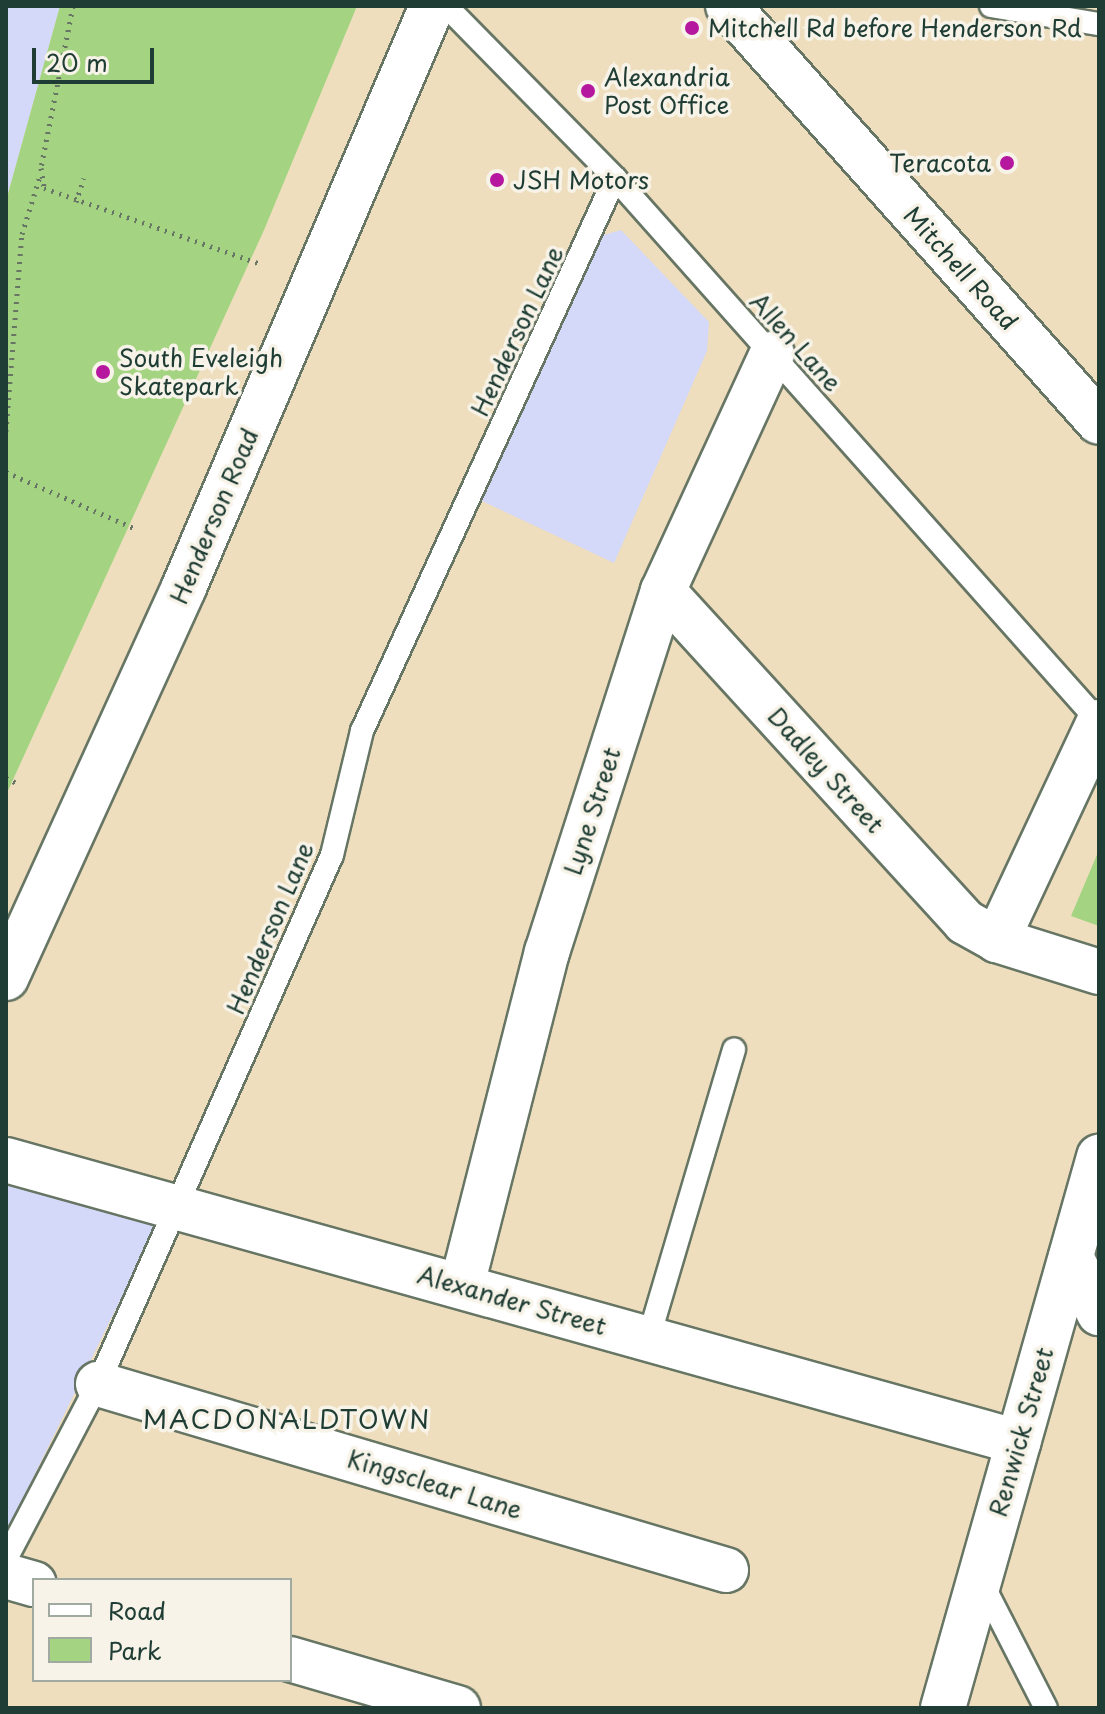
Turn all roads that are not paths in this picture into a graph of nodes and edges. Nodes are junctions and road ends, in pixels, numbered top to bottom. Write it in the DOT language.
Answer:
graph roads {
  1 [pos="432,6"];
  2 [pos="446,6"];
  3 [pos="728,6"];
  4 [pos="991,6"];
  5 [pos="1099,24"];
  6 [pos="615,178"];
  7 [pos="772,354"];
  8 [pos="1099,422"];
  9 [pos="663,591"];
  10 [pos="1099,722"];
  11 [pos="997,940"];
  12 [pos="1099,972"];
  13 [pos="6,978"];
  14 [pos="734,1049"];
  15 [pos="1099,1157"];
  16 [pos="6,1160"];
  17 [pos="177,1204"];
  18 [pos="1071,1257"];
  19 [pos="462,1285"];
  20 [pos="1099,1313"];
  21 [pos="648,1340"];
  22 [pos="98,1384"];
  23 [pos="1018,1442"];
  24 [pos="6,1559"];
  25 [pos="726,1570"];
  26 [pos="6,1576"];
  27 [pos="979,1578"];
  28 [pos="32,1583"];
  29 [pos="292,1660"];
  30 [pos="458,1708"];
  31 [pos="943,1708"];
  32 [pos="1046,1708"];
  1 -- 13 [label="street, Henderson Road"];
  2 -- 6 [label="lane, Allen Lane"];
  3 -- 8 [label="street, Mitchell Road"];
  4 -- 5 [label="lane"];
  6 -- 7 [label="lane, Allen Lane"];
  6 -- 17 [label="lane, Henderson Lane"];
  7 -- 9 [label="street, Lyne Street"];
  7 -- 10 [label="lane, Allen Lane"];
  9 -- 11 [label="street, Dadley Street"];
  9 -- 19 [label="street, Lyne Street"];
  10 -- 11 [label="street"];
  11 -- 12 [label="street"];
  14 -- 21 [label="lane"];
  15 -- 18 [label="street, Renwick Street"];
  16 -- 17 [label="street, Alexander Street"];
  17 -- 19 [label="street, Alexander Street"];
  17 -- 22 [label="lane, Henderson Lane"];
  18 -- 20 [label="street"];
  18 -- 23 [label="street, Renwick Street"];
  19 -- 21 [label="street, Alexander Street"];
  21 -- 23 [label="street, Alexander Street"];
  22 -- 24 [label="lane, Henderson Lane"];
  22 -- 25 [label="street, Kingsclear Lane"];
  23 -- 27 [label="street, Renwick Street"];
  26 -- 28 [label="street"];
  27 -- 31 [label="street, Renwick Street"];
  27 -- 32 [label="lane"];
  29 -- 30 [label="street"];
}
